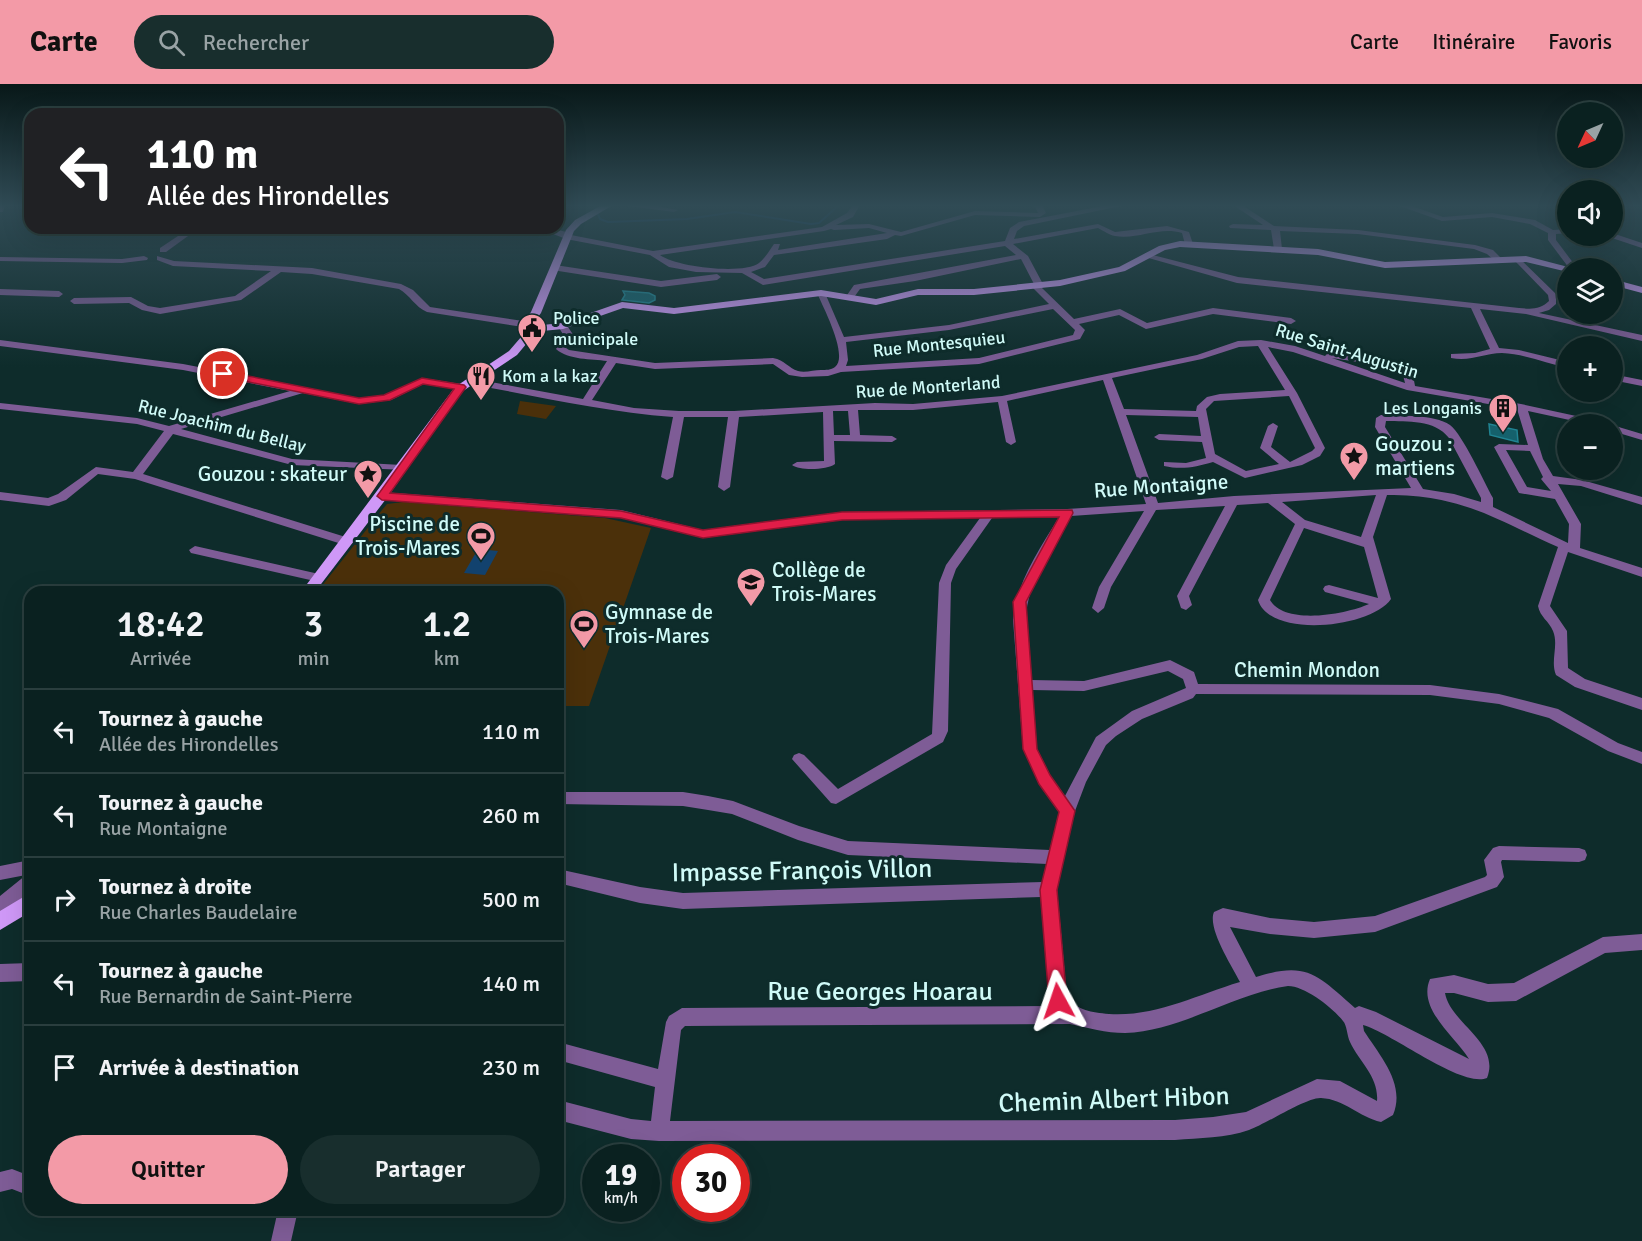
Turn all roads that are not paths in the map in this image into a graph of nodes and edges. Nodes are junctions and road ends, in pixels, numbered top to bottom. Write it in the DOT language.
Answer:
graph roads {
  1 [pos="0,259"];
  2 [pos="12,259"];
  3 [pos="137,259"];
  4 [pos="168,259"];
  5 [pos="558,259"];
  6 [pos="661,259"];
  7 [pos="768,259"];
  8 [pos="904,259"];
  9 [pos="1008,259"];
  10 [pos="1024,259"];
  11 [pos="1141,259"];
  12 [pos="1162,259"];
  13 [pos="1357,259"];
  14 [pos="1518,259"];
  15 [pos="1498,260"];
  16 [pos="1557,266"];
  17 [pos="281,268"];
  18 [pos="555,268"];
  19 [pos="0,269"];
  20 [pos="742,271"];
  21 [pos="1623,285"];
  22 [pos="1037,286"];
  23 [pos="1642,290"];
  24 [pos="0,292"];
  25 [pos="821,293"];
  26 [pos="59,294"];
  27 [pos="849,298"];
  28 [pos="74,301"];
  29 [pos="1056,305"];
  30 [pos="1474,306"];
  31 [pos="1519,311"];
  32 [pos="1291,321"];
  33 [pos="1075,322"];
  34 [pos="538,325"];
  35 [pos="1642,338"];
  36 [pos="840,340"];
  37 [pos="0,343"];
  38 [pos="1261,343"];
  39 [pos="1496,350"];
  40 [pos="1317,356"];
  41 [pos="1454,356"];
  42 [pos="614,358"];
  43 [pos="1557,362"];
  44 [pos="839,369"];
  45 [pos="1107,377"];
  46 [pos="1623,379"];
  47 [pos="1642,383"];
  48 [pos="465,384"];
  49 [pos="1411,388"];
  50 [pos="301,390"];
  51 [pos="1292,393"];
  52 [pos="1002,399"];
  53 [pos="585,403"];
  54 [pos="0,406"];
  55 [pos="1521,407"];
  56 [pos="854,409"];
  57 [pos="828,411"];
  58 [pos="1119,412"];
  59 [pos="679,414"];
  60 [pos="734,414"];
  61 [pos="1200,414"];
  62 [pos="1557,415"];
  63 [pos="1273,426"];
  64 [pos="171,429"];
  65 [pos="1623,431"];
  66 [pos="1159,437"];
  67 [pos="1642,437"];
  68 [pos="830,438"];
  69 [pos="855,438"];
  70 [pos="892,439"];
  71 [pos="1206,439"];
  72 [pos="1011,442"];
  73 [pos="1534,448"];
  74 [pos="1214,459"];
  75 [pos="1168,464"];
  76 [pos="797,465"];
  77 [pos="1287,465"];
  78 [pos="402,468"];
  79 [pos="1245,475"];
  80 [pos="136,476"];
  81 [pos="667,477"];
  82 [pos="1547,479"];
  83 [pos="724,487"];
  84 [pos="1418,490"];
  85 [pos="1383,491"];
  86 [pos="0,496"];
  87 [pos="382,496"];
  88 [pos="1559,496"];
  89 [pos="1270,498"];
  90 [pos="1250,499"];
  91 [pos="1234,500"];
  92 [pos="1642,501"];
  93 [pos="1153,506"];
  94 [pos="1486,507"];
  95 [pos="1067,513"];
  96 [pos="987,516"];
  97 [pos="1301,523"];
  98 [pos="348,542"];
  99 [pos="1370,544"];
  100 [pos="1569,547"];
  101 [pos="195,550"];
  102 [pos="1642,573"];
  103 [pos="319,578"];
  104 [pos="313,586"];
  105 [pos="1329,589"];
  106 [pos="1381,603"];
  107 [pos="1186,605"];
  108 [pos="1098,608"];
  109 [pos="1025,685"];
  110 [pos="1193,689"];
  111 [pos="1642,704"];
  112 [pos="1642,758"];
  113 [pos="799,759"];
  114 [pos="564,798"];
  115 [pos="1067,811"];
  116 [pos="1579,855"];
  117 [pos="1056,857"];
  118 [pos="24,868"];
  119 [pos="0,873"];
  120 [pos="564,877"];
  121 [pos="24,886"];
  122 [pos="1049,890"];
  123 [pos="24,906"];
  124 [pos="0,907"];
  125 [pos="0,921"];
  126 [pos="1642,942"];
  127 [pos="24,972"];
  128 [pos="0,973"];
  129 [pos="1252,987"];
  130 [pos="1070,1015"];
  131 [pos="1354,1018"];
  132 [pos="564,1053"];
  133 [pos="663,1080"];
  134 [pos="564,1111"];
  135 [pos="659,1131"];
  136 [pos="0,1182"];
  137 [pos="24,1184"];
  138 [pos="287,1216"];
  139 [pos="281,1241"];
  1 -- 2 [label="street"];
  2 -- 3 [label="street"];
  2 -- 19 [label="street"];
  4 -- 17 [label="street"];
  5 -- 18 [label="main road"];
  6 -- 20 [label="street"];
  7 -- 20 [label="street"];
  8 -- 20 [label="street"];
  9 -- 27 [label="street"];
  10 -- 22 [label="street"];
  11 -- 22 [label="main road"];
  12 -- 30 [label="street"];
  13 -- 15 [label="main road"];
  14 -- 15 [label="main road"];
  14 -- 16 [label="main road"];
  14 -- 31 [label="street"];
  17 -- 28 [label="street"];
  17 -- 34 [label="street"];
  18 -- 20 [label="street"];
  18 -- 34 [label="main road"];
  21 -- 23 [label="main road"];
  22 -- 27 [label="main road"];
  22 -- 29 [label="street"];
  24 -- 26 [label="street"];
  25 -- 27 [label="main road"];
  25 -- 34 [label="main road"];
  25 -- 36 [label="street"];
  29 -- 33 [label="street"];
  29 -- 36 [label="street"];
  30 -- 31 [label="street"];
  30 -- 39 [label="street"];
  31 -- 35 [label="street"];
  32 -- 33 [label="street"];
  33 -- 44 [label="street, Rue Montesquieu"];
  34 -- 42 [label="street"];
  34 -- 48 [label="main road"];
  36 -- 44 [label="street"];
  37 -- 50 [label="street, Rue de Monterland"];
  38 -- 40 [label="street, Rue Saint-Augustin"];
  38 -- 45 [label="street, Rue de Monterland"];
  38 -- 51 [label="street"];
  39 -- 41 [label="street"];
  39 -- 43 [label="street"];
  40 -- 49 [label="street, Rue Saint-Augustin"];
  40 -- 49 [label="street"];
  42 -- 44 [label="street"];
  42 -- 53 [label="street"];
  45 -- 52 [label="street, Rue de Monterland"];
  45 -- 58 [label="street"];
  46 -- 47 [label="street"];
  48 -- 50 [label="street, Rue de Monterland"];
  48 -- 53 [label="street, Rue de Monterland"];
  48 -- 78 [label="main road"];
  49 -- 55 [label="street, Rue Saint-Augustin"];
  50 -- 64 [label="street"];
  51 -- 61 [label="street"];
  51 -- 77 [label="street"];
  52 -- 56 [label="street, Rue de Monterland"];
  52 -- 72 [label="street"];
  53 -- 59 [label="street, Rue de Monterland"];
  54 -- 64 [label="street, Rue Joachim du Bellay"];
  55 -- 62 [label="street, Rue Saint-Augustin"];
  55 -- 73 [label="street"];
  56 -- 57 [label="street, Rue de Monterland"];
  56 -- 69 [label="street"];
  57 -- 60 [label="street, Rue de Monterland"];
  57 -- 68 [label="street"];
  58 -- 61 [label="street"];
  58 -- 93 [label="street"];
  59 -- 60 [label="street, Rue de Monterland"];
  59 -- 81 [label="street"];
  60 -- 83 [label="street"];
  61 -- 71 [label="street"];
  63 -- 77 [label="street"];
  64 -- 78 [label="street, Rue Joachim du Bellay"];
  64 -- 80 [label="street"];
  65 -- 67 [label="street"];
  66 -- 71 [label="street"];
  68 -- 69 [label="street"];
  68 -- 76 [label="street"];
  69 -- 70 [label="street"];
  71 -- 74 [label="street"];
  73 -- 82 [label="street"];
  73 -- 88 [label="street"];
  74 -- 75 [label="street"];
  74 -- 79 [label="street"];
  77 -- 79 [label="street"];
  78 -- 87 [label="main road"];
  79 -- 90 [label="street"];
  80 -- 86 [label="street"];
  80 -- 98 [label="street"];
  82 -- 88 [label="street"];
  82 -- 92 [label="street"];
  84 -- 85 [label="street, Rue Montaigne"];
  84 -- 94 [label="street, Rue Montaigne"];
  84 -- 94 [label="street"];
  85 -- 89 [label="street, Rue Montaigne"];
  85 -- 99 [label="street"];
  87 -- 96 [label="street, Rue Montaigne"];
  87 -- 98 [label="main road"];
  88 -- 100 [label="street"];
  89 -- 90 [label="street, Rue Montaigne"];
  89 -- 97 [label="street"];
  90 -- 91 [label="street, Rue Montaigne"];
  91 -- 93 [label="street, Rue Montaigne"];
  91 -- 107 [label="street"];
  93 -- 95 [label="street, Rue Montaigne"];
  93 -- 108 [label="street"];
  94 -- 100 [label="street, Rue Montaigne"];
  95 -- 96 [label="street, Rue Montaigne"];
  95 -- 109 [label="street"];
  96 -- 113 [label="street"];
  97 -- 99 [label="street"];
  97 -- 106 [label="street"];
  98 -- 103 [label="main road"];
  99 -- 106 [label="street"];
  100 -- 102 [label="street, Rue Montaigne"];
  100 -- 111 [label="street"];
  101 -- 103 [label="street"];
  103 -- 104 [label="main road"];
  105 -- 106 [label="street"];
  109 -- 110 [label="street"];
  109 -- 115 [label="street"];
  110 -- 112 [label="street, Chemin Mondon"];
  110 -- 115 [label="street, Chemin Mondon"];
  114 -- 117 [label="street"];
  115 -- 117 [label="street, Chemin Mondon"];
  116 -- 129 [label="street"];
  117 -- 122 [label="street, Chemin Mondon"];
  118 -- 119 [label="street"];
  120 -- 122 [label="street, Impasse François Villon"];
  121 -- 124 [label="street"];
  122 -- 130 [label="street, Chemin Mondon"];
  123 -- 125 [label="main road"];
  126 -- 131 [label="street"];
  127 -- 128 [label="street"];
  129 -- 130 [label="street, Rue Georges Hoarau"];
  129 -- 131 [label="street, Rue Georges Hoarau"];
  130 -- 133 [label="street, Rue Georges Hoarau"];
  131 -- 135 [label="street, Chemin Albert Hibon"];
  132 -- 133 [label="street"];
  133 -- 135 [label="street"];
  134 -- 135 [label="street, Chemin Albert Hibon"];
  136 -- 137 [label="street"];
  138 -- 139 [label="street"];
}
